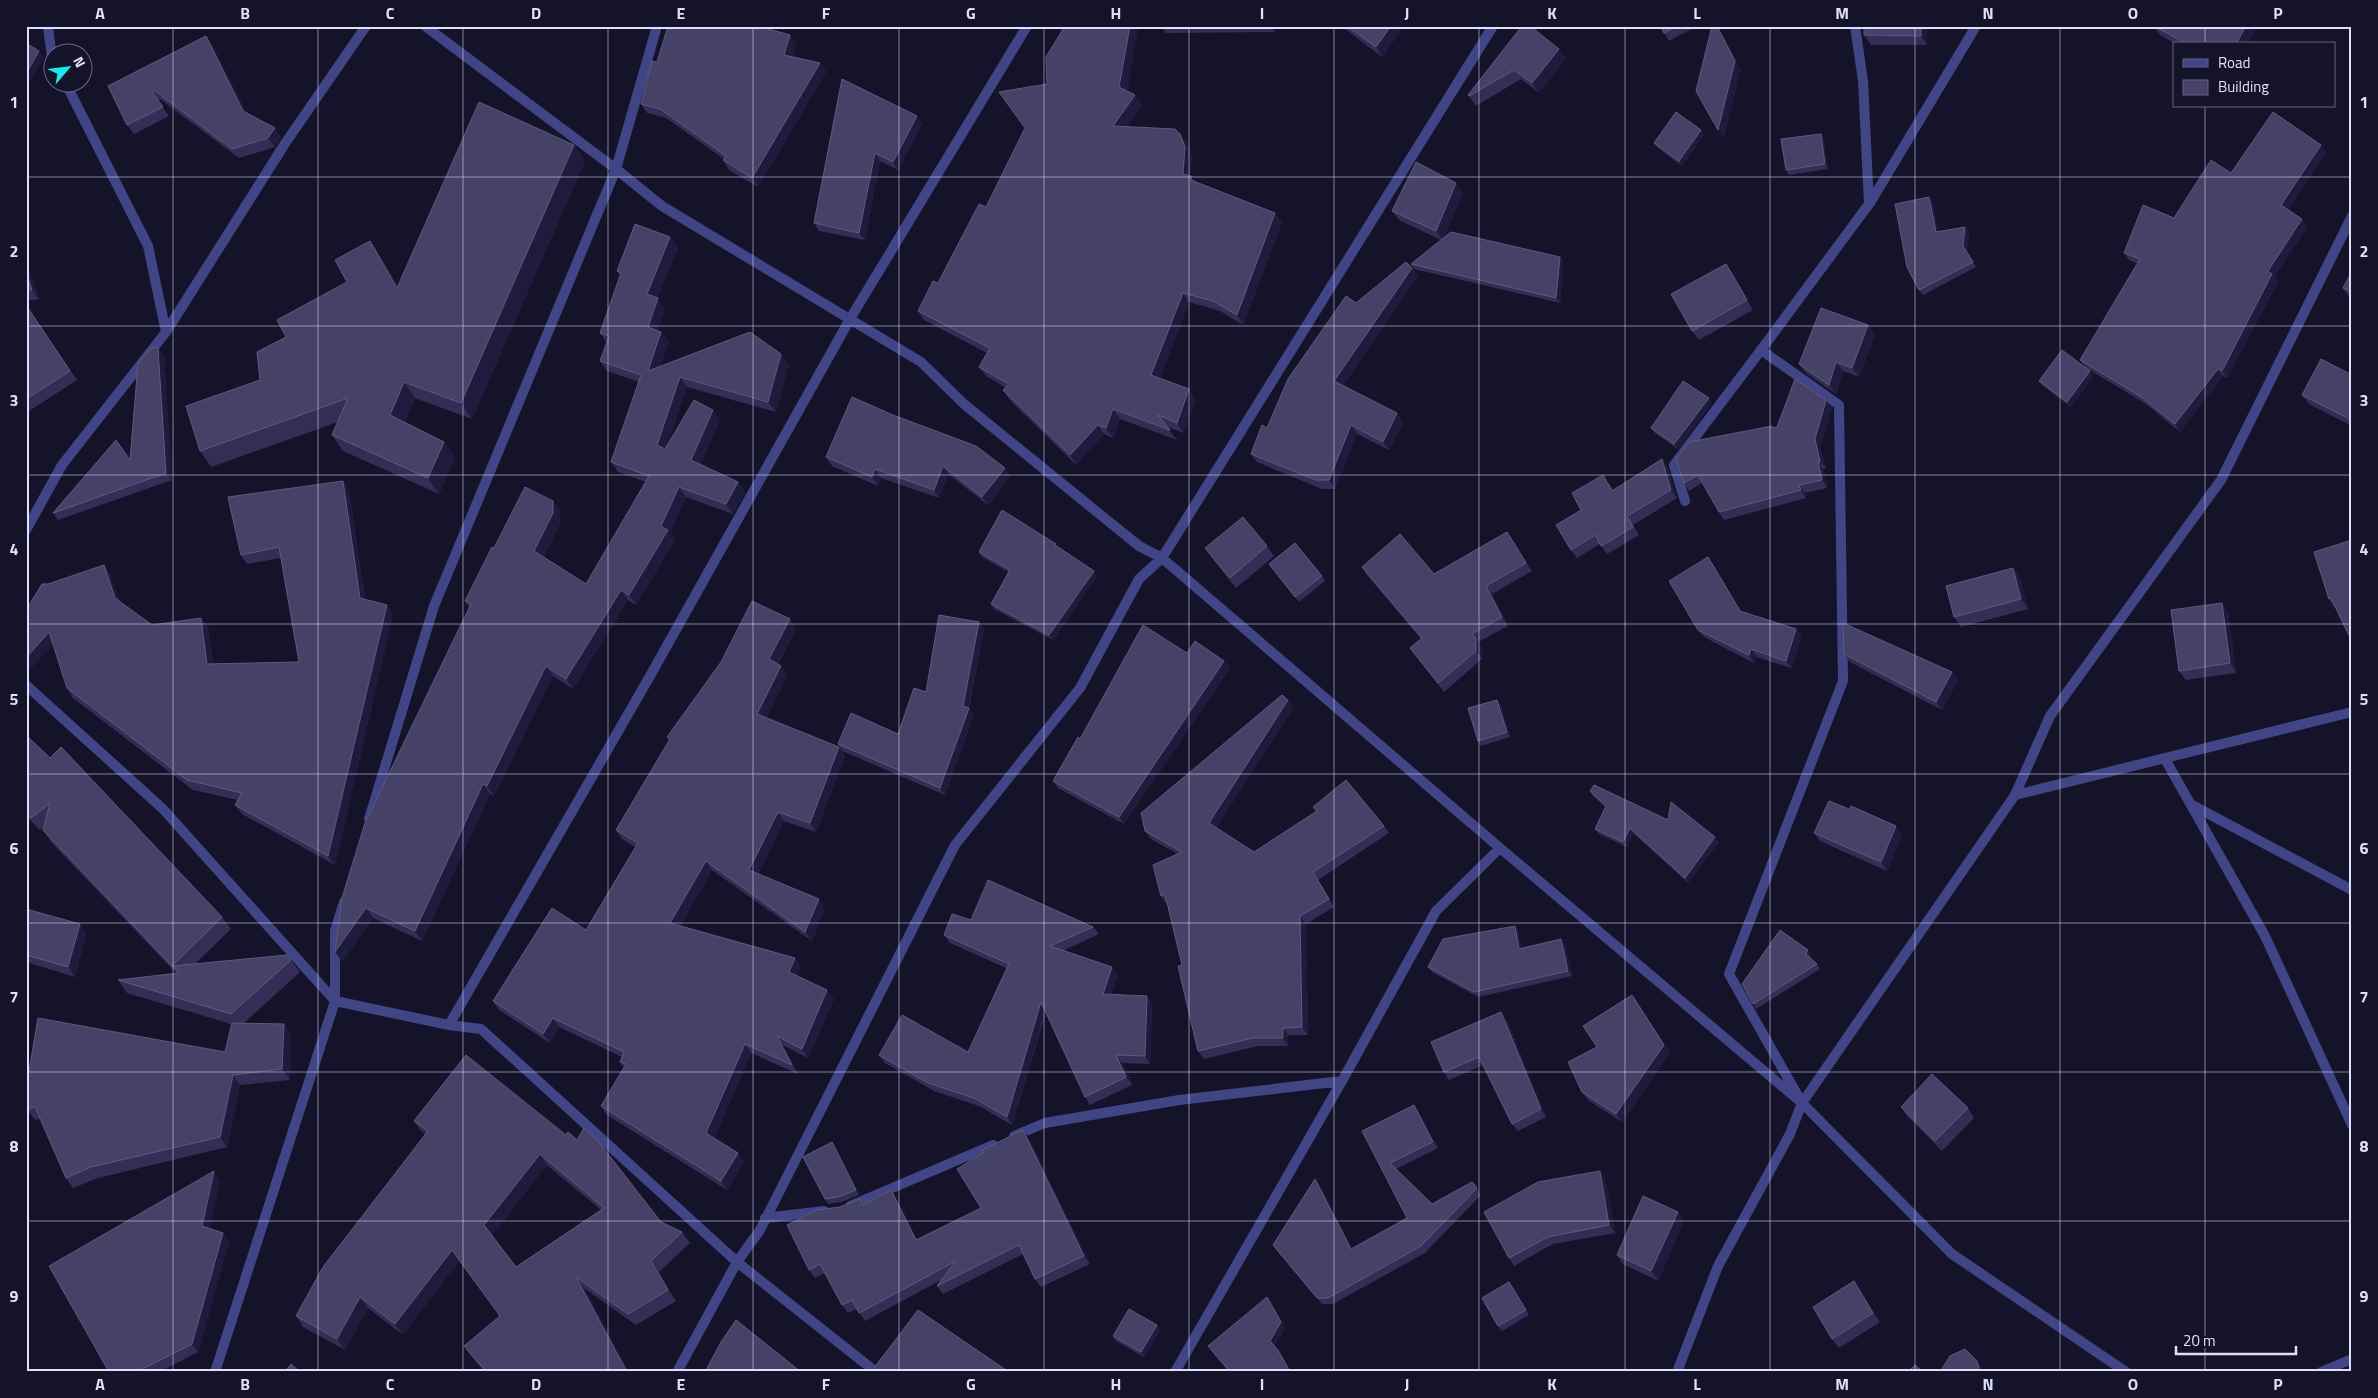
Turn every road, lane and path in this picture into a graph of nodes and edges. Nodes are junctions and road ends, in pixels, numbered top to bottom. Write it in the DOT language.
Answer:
graph roads {
  1 [pos="48,26"];
  2 [pos="366,26"];
  3 [pos="425,26"];
  4 [pos="657,26"];
  5 [pos="1026,26"];
  6 [pos="1493,26"];
  7 [pos="1855,26"];
  8 [pos="1976,26"];
  9 [pos="50,42"];
  10 [pos="70,92"];
  11 [pos="616,169"];
  12 [pos="1869,204"];
  13 [pos="2352,216"];
  14 [pos="850,319"];
  15 [pos="166,332"];
  16 [pos="1761,350"];
  17 [pos="1684,501"];
  18 [pos="26,530"];
  19 [pos="1162,558"];
  20 [pos="26,685"];
  21 [pos="2352,712"];
  22 [pos="2165,758"];
  23 [pos="2015,795"];
  24 [pos="2191,804"];
  25 [pos="367,826"];
  26 [pos="1500,848"];
  27 [pos="2352,890"];
  28 [pos="346,892"];
  29 [pos="335,1001"];
  30 [pos="449,1025"];
  31 [pos="1342,1080"];
  32 [pos="1802,1103"];
  33 [pos="2352,1124"];
  34 [pos="765,1218"];
  35 [pos="737,1262"];
  36 [pos="2352,1359"];
  37 [pos="215,1372"];
  38 [pos="677,1372"];
  39 [pos="876,1372"];
  40 [pos="1175,1372"];
  41 [pos="1677,1372"];
  42 [pos="2126,1372"];
  43 [pos="2321,1372"];
  1 -- 9 [label="street"];
  2 -- 15 [label="street"];
  3 -- 11 [label="street"];
  4 -- 11 [label="street"];
  5 -- 14 [label="street"];
  6 -- 19 [label="street"];
  7 -- 12 [label="street"];
  8 -- 12 [label="street"];
  10 -- 15 [label="street"];
  11 -- 14 [label="street"];
  11 -- 25 [label="street"];
  12 -- 16 [label="street"];
  13 -- 23 [label="street"];
  14 -- 19 [label="street"];
  14 -- 30 [label="street"];
  15 -- 18 [label="street"];
  16 -- 17 [label="street"];
  16 -- 32 [label="street"];
  19 -- 26 [label="street"];
  19 -- 34 [label="street"];
  20 -- 29 [label="street"];
  21 -- 22 [label="street"];
  22 -- 23 [label="street"];
  22 -- 24 [label="street"];
  23 -- 32 [label="street"];
  24 -- 27 [label="street"];
  24 -- 33 [label="street"];
  26 -- 31 [label="street"];
  26 -- 32 [label="street"];
  28 -- 29 [label="street"];
  29 -- 30 [label="street"];
  29 -- 37 [label="street"];
  30 -- 35 [label="street"];
  31 -- 34 [label="street"];
  31 -- 40 [label="street"];
  32 -- 41 [label="street"];
  32 -- 42 [label="street"];
  34 -- 35 [label="street"];
  35 -- 38 [label="street"];
  35 -- 39 [label="street"];
  36 -- 43 [label="street"];
}
